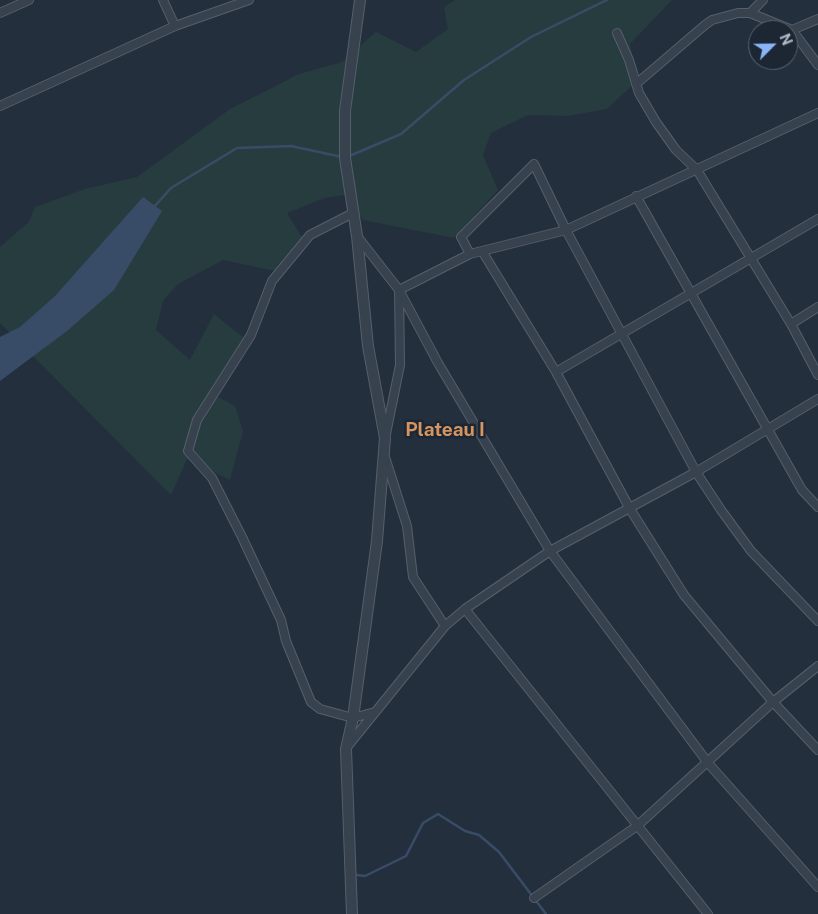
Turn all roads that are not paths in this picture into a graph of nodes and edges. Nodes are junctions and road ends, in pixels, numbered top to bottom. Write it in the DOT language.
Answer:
graph roads {
  1 [pos="30,0"];
  2 [pos="163,0"];
  3 [pos="249,0"];
  4 [pos="360,0"];
  5 [pos="763,0"];
  6 [pos="0,12"];
  7 [pos="750,12"];
  8 [pos="818,19"];
  9 [pos="769,20"];
  10 [pos="174,26"];
  11 [pos="798,27"];
  12 [pos="617,33"];
  13 [pos="798,38"];
  14 [pos="818,64"];
  15 [pos="636,84"];
  16 [pos="0,106"];
  17 [pos="818,113"];
  18 [pos="697,170"];
  19 [pos="636,196"];
  20 [pos="353,214"];
  21 [pos="818,218"];
  22 [pos="566,230"];
  23 [pos="357,236"];
  24 [pos="482,250"];
  25 [pos="470,254"];
  26 [pos="751,259"];
  27 [pos="399,290"];
  28 [pos="691,293"];
  29 [pos="818,308"];
  30 [pos="791,324"];
  31 [pos="622,335"];
  32 [pos="556,372"];
  33 [pos="818,376"];
  34 [pos="818,399"];
  35 [pos="767,430"];
  36 [pos="385,438"];
  37 [pos="385,455"];
  38 [pos="696,472"];
  39 [pos="818,507"];
  40 [pos="630,509"];
  41 [pos="550,551"];
  42 [pos="465,609"];
  43 [pos="818,622"];
  44 [pos="444,626"];
  45 [pos="818,666"];
  46 [pos="773,702"];
  47 [pos="375,712"];
  48 [pos="353,718"];
  49 [pos="346,749"];
  50 [pos="818,750"];
  51 [pos="708,763"];
  52 [pos="637,826"];
  53 [pos="818,887"];
  54 [pos="534,898"];
  55 [pos="352,914"];
  56 [pos="708,914"];
  1 -- 6 [label="street"];
  2 -- 10 [label="street"];
  3 -- 10 [label="street"];
  4 -- 20 [label="street"];
  5 -- 7 [label="street"];
  7 -- 9 [label="street"];
  7 -- 15 [label="street"];
  8 -- 11 [label="street"];
  10 -- 16 [label="street"];
  12 -- 15 [label="street"];
  13 -- 14 [label="street"];
  15 -- 18 [label="street"];
  17 -- 18 [label="street"];
  18 -- 19 [label="street"];
  18 -- 26 [label="street"];
  19 -- 22 [label="street"];
  19 -- 28 [label="street"];
  20 -- 23 [label="street"];
  20 -- 48 [label="street"];
  21 -- 26 [label="street"];
  22 -- 24 [label="street"];
  22 -- 25 [label="street"];
  22 -- 31 [label="street"];
  23 -- 27 [label="street"];
  23 -- 36 [label="street"];
  24 -- 25 [label="street"];
  24 -- 32 [label="street"];
  25 -- 27 [label="street"];
  26 -- 28 [label="street"];
  26 -- 30 [label="street"];
  27 -- 36 [label="street"];
  27 -- 41 [label="street"];
  28 -- 31 [label="street"];
  28 -- 35 [label="street"];
  29 -- 30 [label="street"];
  30 -- 33 [label="street"];
  31 -- 32 [label="street"];
  31 -- 38 [label="street"];
  32 -- 40 [label="street"];
  34 -- 35 [label="street"];
  35 -- 38 [label="street"];
  35 -- 39 [label="street"];
  36 -- 37 [label="street"];
  37 -- 44 [label="street"];
  37 -- 48 [label="street"];
  38 -- 40 [label="street"];
  38 -- 43 [label="street"];
  40 -- 41 [label="street"];
  40 -- 46 [label="street"];
  41 -- 42 [label="street"];
  41 -- 51 [label="street"];
  42 -- 44 [label="street"];
  42 -- 52 [label="street"];
  44 -- 47 [label="street"];
  45 -- 46 [label="street"];
  46 -- 50 [label="street"];
  46 -- 51 [label="street"];
  47 -- 48 [label="street"];
  47 -- 49 [label="street"];
  48 -- 49 [label="street"];
  49 -- 55 [label="street"];
  51 -- 52 [label="street"];
  51 -- 53 [label="street"];
  52 -- 54 [label="street"];
  52 -- 56 [label="street"];
}
